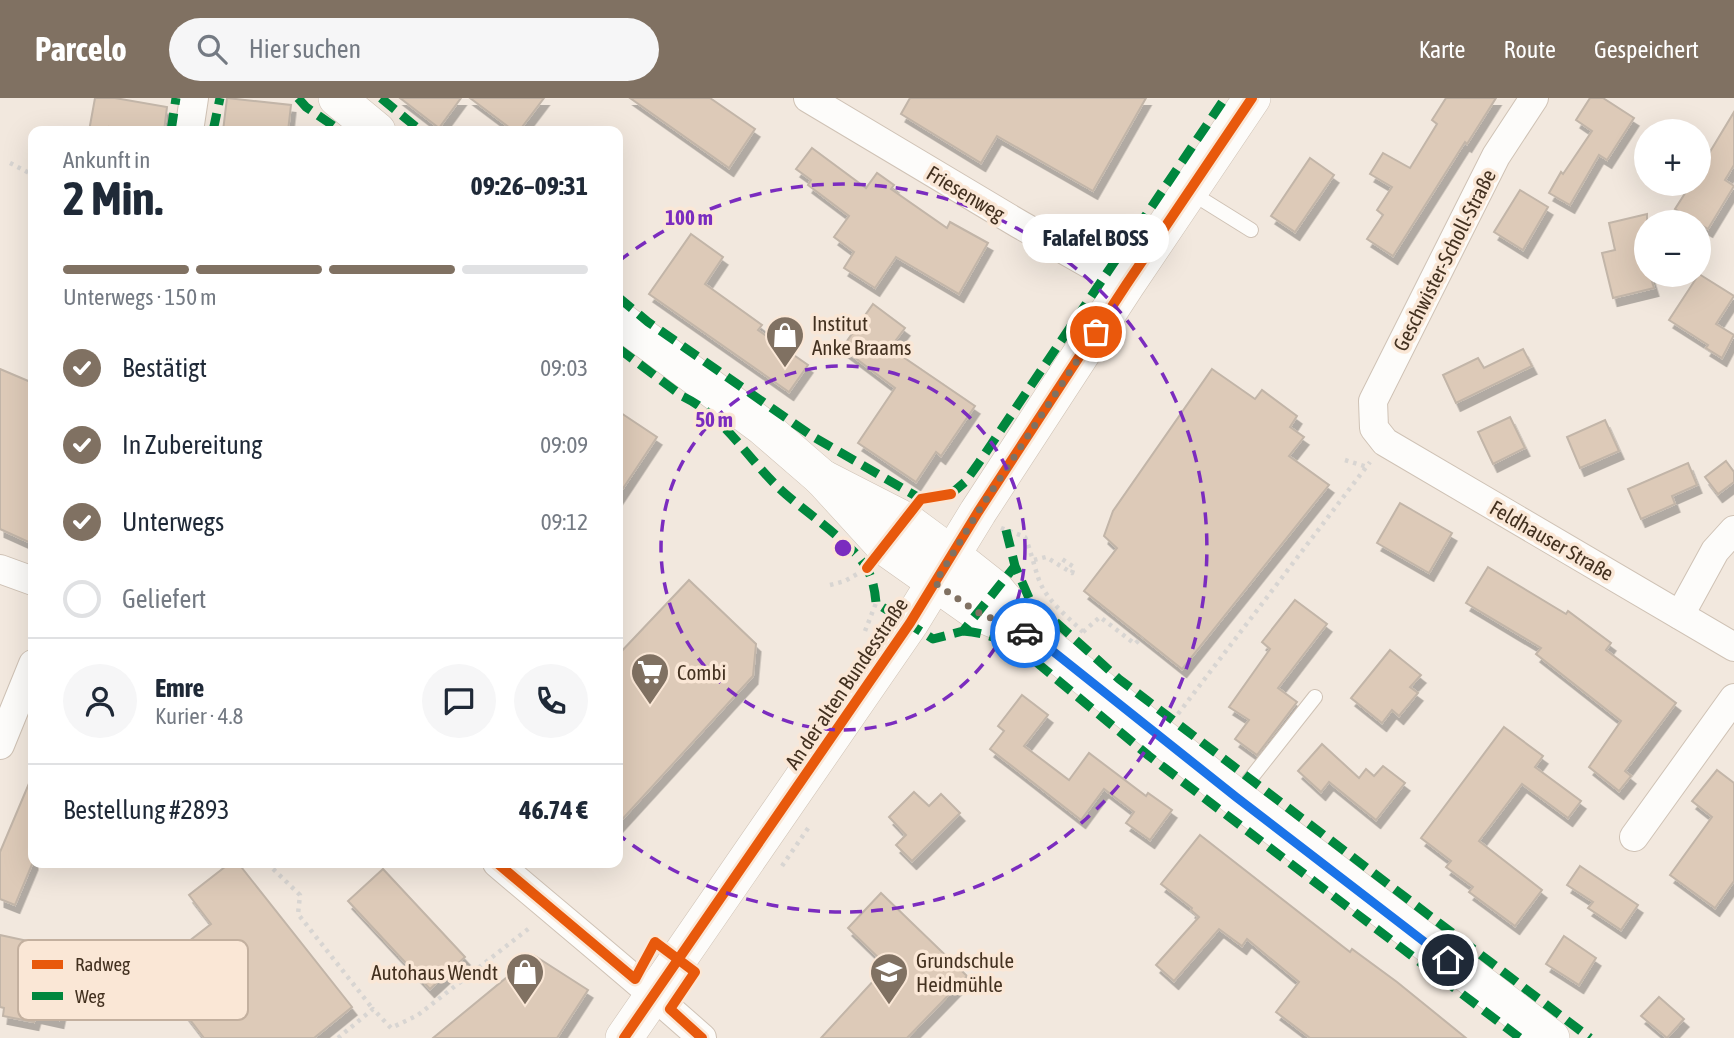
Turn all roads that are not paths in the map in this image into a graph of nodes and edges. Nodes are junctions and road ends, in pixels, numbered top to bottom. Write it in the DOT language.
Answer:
graph roads {
  1 [pos="194,98"];
  2 [pos="337,98"];
  3 [pos="808,98"];
  4 [pos="1252,98"];
  5 [pos="1534,98"];
  6 [pos="190,126"];
  7 [pos="371,126"];
  8 [pos="1191,192"];
  9 [pos="1251,230"];
  10 [pos="1126,285"];
  11 [pos="623,323"];
  12 [pos="1380,435"];
  13 [pos="1734,530"];
  14 [pos="0,569"];
  15 [pos="944,569"];
  16 [pos="28,579"];
  17 [pos="1680,615"];
  18 [pos="1734,647"];
  19 [pos="28,685"];
  20 [pos="1315,696"];
  21 [pos="1734,698"];
  22 [pos="0,746"];
  23 [pos="1236,797"];
  24 [pos="1634,837"];
  25 [pos="503,868"];
  26 [pos="654,993"];
  27 [pos="624,1038"];
  28 [pos="702,1038"];
  29 [pos="1550,1038"];
  1 -- 6 [label="street"];
  2 -- 7 [label="street"];
  3 -- 10 [label="street, Friesenweg"];
  4 -- 8 [label="street, An der alten Bundesstraße"];
  5 -- 12 [label="street, Geschwister-Scholl-Straße"];
  8 -- 9 [label="lane"];
  8 -- 10 [label="street, An der alten Bundesstraße"];
  10 -- 15 [label="street, An der alten Bundesstraße"];
  11 -- 15 [label="street"];
  12 -- 17 [label="street, Feldhauser Straße"];
  13 -- 17 [label="street"];
  14 -- 16 [label="street"];
  15 -- 23 [label="street"];
  15 -- 26 [label="street, An der alten Bundesstraße"];
  17 -- 18 [label="street, Feldhauser Straße"];
  19 -- 22 [label="street"];
  20 -- 23 [label="lane"];
  21 -- 24 [label="street"];
  23 -- 29 [label="street"];
  25 -- 26 [label="street"];
  26 -- 27 [label="street, An der alten Bundesstraße"];
  26 -- 28 [label="street"];
}
